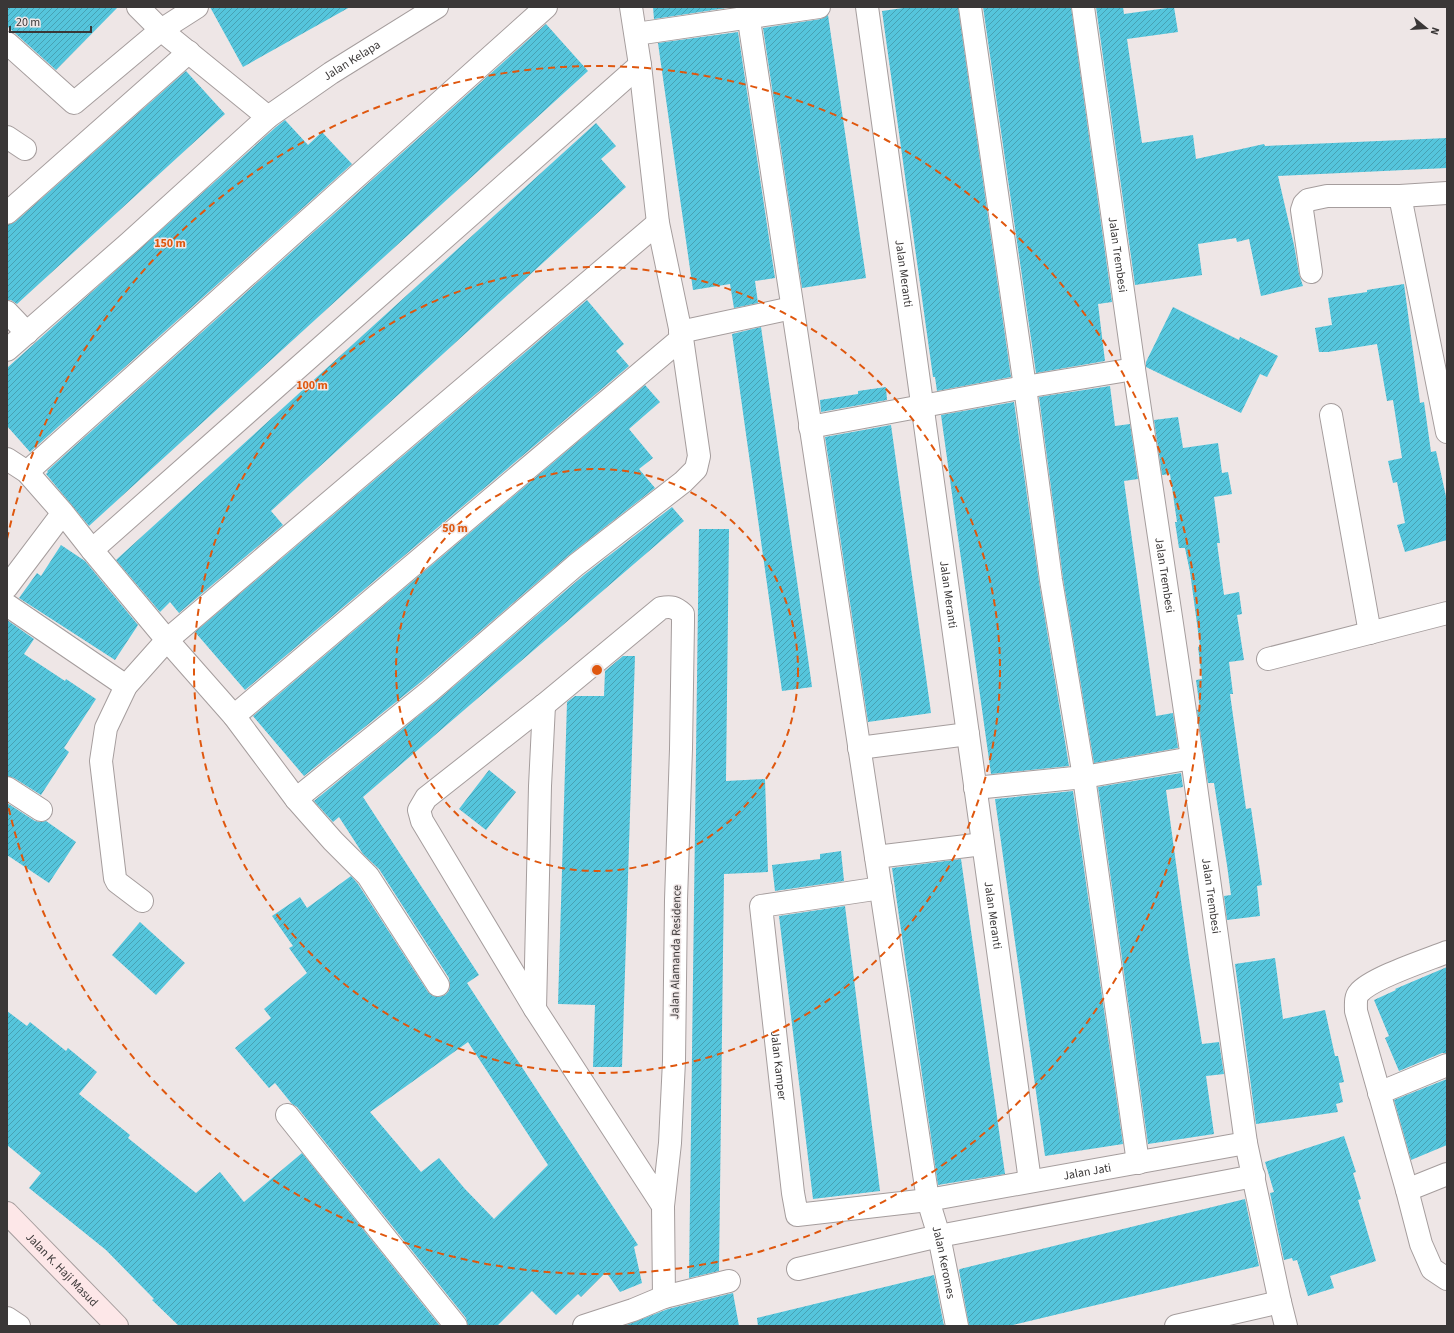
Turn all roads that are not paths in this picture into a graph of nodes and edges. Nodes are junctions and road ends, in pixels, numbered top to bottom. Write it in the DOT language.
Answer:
graph roads {
  1 [pos="138,7"];
  2 [pos="198,7"];
  3 [pos="437,7"];
  4 [pos="546,7"];
  5 [pos="631,7"];
  6 [pos="819,7"];
  7 [pos="867,7"];
  8 [pos="970,7"];
  9 [pos="1083,7"];
  10 [pos="747,12"];
  11 [pos="161,30"];
  12 [pos="636,34"];
  13 [pos="7,43"];
  14 [pos="189,52"];
  15 [pos="640,65"];
  16 [pos="268,117"];
  17 [pos="1447,193"];
  18 [pos="1400,196"];
  19 [pos="7,213"];
  20 [pos="658,223"];
  21 [pos="1311,272"];
  22 [pos="792,308"];
  23 [pos="7,312"];
  24 [pos="27,333"];
  25 [pos="681,335"];
  26 [pos="7,350"];
  27 [pos="1134,369"];
  28 [pos="1025,387"];
  29 [pos="922,406"];
  30 [pos="1331,415"];
  31 [pos="810,427"];
  32 [pos="1447,432"];
  33 [pos="7,459"];
  34 [pos="27,472"];
  35 [pos="62,514"];
  36 [pos="92,550"];
  37 [pos="7,587"];
  38 [pos="7,605"];
  39 [pos="1447,613"];
  40 [pos="1370,633"];
  41 [pos="167,640"];
  42 [pos="1268,659"];
  43 [pos="126,686"];
  44 [pos="544,706"];
  45 [pos="234,716"];
  46 [pos="968,734"];
  47 [pos="859,748"];
  48 [pos="1192,758"];
  49 [pos="1084,777"];
  50 [pos="7,788"];
  51 [pos="975,788"];
  52 [pos="296,799"];
  53 [pos="41,810"];
  54 [pos="983,844"];
  55 [pos="876,857"];
  56 [pos="881,888"];
  57 [pos="142,901"];
  58 [pos="1447,952"];
  59 [pos="438,986"];
  60 [pos="535,1009"];
  61 [pos="1447,1065"];
  62 [pos="1379,1093"];
  63 [pos="287,1115"];
  64 [pos="1246,1143"];
  65 [pos="1138,1162"];
  66 [pos="1447,1174"];
  67 [pos="1254,1176"];
  68 [pos="1030,1181"];
  69 [pos="1407,1190"];
  70 [pos="928,1200"];
  71 [pos="663,1206"];
  72 [pos="7,1212"];
  73 [pos="939,1236"];
  74 [pos="798,1269"];
  75 [pos="1447,1279"];
  76 [pos="729,1281"];
  77 [pos="664,1297"];
  78 [pos="1280,1302"];
  79 [pos="1253,1317"];
  80 [pos="7,1318"];
  81 [pos="635,1318"];
  82 [pos="19,1326"];
  83 [pos="117,1326"];
  84 [pos="456,1326"];
  85 [pos="584,1326"];
  86 [pos="957,1326"];
  87 [pos="1176,1326"];
  88 [pos="1286,1326"];
  1 -- 11 [label="street"];
  2 -- 11 [label="street"];
  3 -- 16 [label="street, Jalan Kelapa"];
  4 -- 34 [label="street"];
  5 -- 12 [label="street"];
  6 -- 10 [label="street"];
  7 -- 29 [label="street, Jalan Meranti"];
  8 -- 28 [label="street"];
  9 -- 27 [label="street, Jalan Trembesi"];
  10 -- 12 [label="street"];
  10 -- 22 [label="street, Jalan Keromes"];
  11 -- 13 [label="street"];
  11 -- 14 [label="street"];
  12 -- 15 [label="street"];
  14 -- 16 [label="street"];
  14 -- 19 [label="street"];
  15 -- 20 [label="street"];
  15 -- 36 [label="street"];
  16 -- 24 [label="street, Jalan Kelapa"];
  17 -- 18 [label="street"];
  18 -- 21 [label="street"];
  18 -- 32 [label="street"];
  20 -- 25 [label="street"];
  20 -- 41 [label="street"];
  22 -- 25 [label="street"];
  22 -- 31 [label="street, Jalan Keromes"];
  23 -- 24 [label="street"];
  24 -- 26 [label="street, Jalan Kelapa"];
  25 -- 45 [label="street"];
  25 -- 52 [label="street"];
  27 -- 28 [label="street"];
  27 -- 48 [label="street, Jalan Trembesi"];
  28 -- 29 [label="street"];
  28 -- 49 [label="street"];
  29 -- 31 [label="street"];
  29 -- 46 [label="street, Jalan Meranti"];
  30 -- 40 [label="street"];
  31 -- 47 [label="street, Jalan Keromes"];
  33 -- 34 [label="street"];
  34 -- 36 [label="street"];
  35 -- 37 [label="street"];
  36 -- 41 [label="street"];
  38 -- 43 [label="street"];
  39 -- 40 [label="street"];
  40 -- 42 [label="street"];
  41 -- 43 [label="street"];
  41 -- 45 [label="street"];
  43 -- 57 [label="street"];
  44 -- 60 [label="street"];
  44 -- 60 [label="street"];
  44 -- 71 [label="street, Jalan Alamanda Residence"];
  45 -- 52 [label="street"];
  46 -- 47 [label="street"];
  46 -- 51 [label="street, Jalan Meranti"];
  47 -- 55 [label="street, Jalan Keromes"];
  48 -- 49 [label="street"];
  48 -- 64 [label="street, Jalan Trembesi"];
  49 -- 51 [label="street"];
  49 -- 65 [label="street"];
  50 -- 53 [label="street"];
  51 -- 54 [label="street, Jalan Meranti"];
  52 -- 59 [label="street"];
  54 -- 55 [label="street"];
  54 -- 68 [label="street, Jalan Meranti"];
  55 -- 56 [label="street, Jalan Keromes"];
  56 -- 70 [label="street, Jalan Keromes"];
  56 -- 70 [label="street, Jalan Kamper"];
  58 -- 62 [label="street"];
  60 -- 71 [label="street"];
  61 -- 62 [label="street"];
  62 -- 69 [label="street"];
  63 -- 84 [label="street"];
  64 -- 65 [label="street, Jalan Jati"];
  64 -- 67 [label="street, Jalan Trembesi"];
  65 -- 68 [label="street, Jalan Jati"];
  66 -- 69 [label="street"];
  67 -- 73 [label="street"];
  67 -- 78 [label="street, Jalan Trembesi"];
  68 -- 70 [label="street, Jalan Jati"];
  69 -- 75 [label="street"];
  70 -- 73 [label="street, Jalan Keromes"];
  71 -- 77 [label="street, Jalan Alamanda Residence"];
  72 -- 83 [label="street, Jalan K. Haji Masud"];
  73 -- 74 [label="street"];
  73 -- 86 [label="street, Jalan Keromes"];
  76 -- 77 [label="street"];
  77 -- 81 [label="street"];
  78 -- 79 [label="street"];
  78 -- 88 [label="street, Jalan Trembesi"];
  79 -- 87 [label="street"];
  80 -- 82 [label="street"];
  81 -- 85 [label="street"];
}
